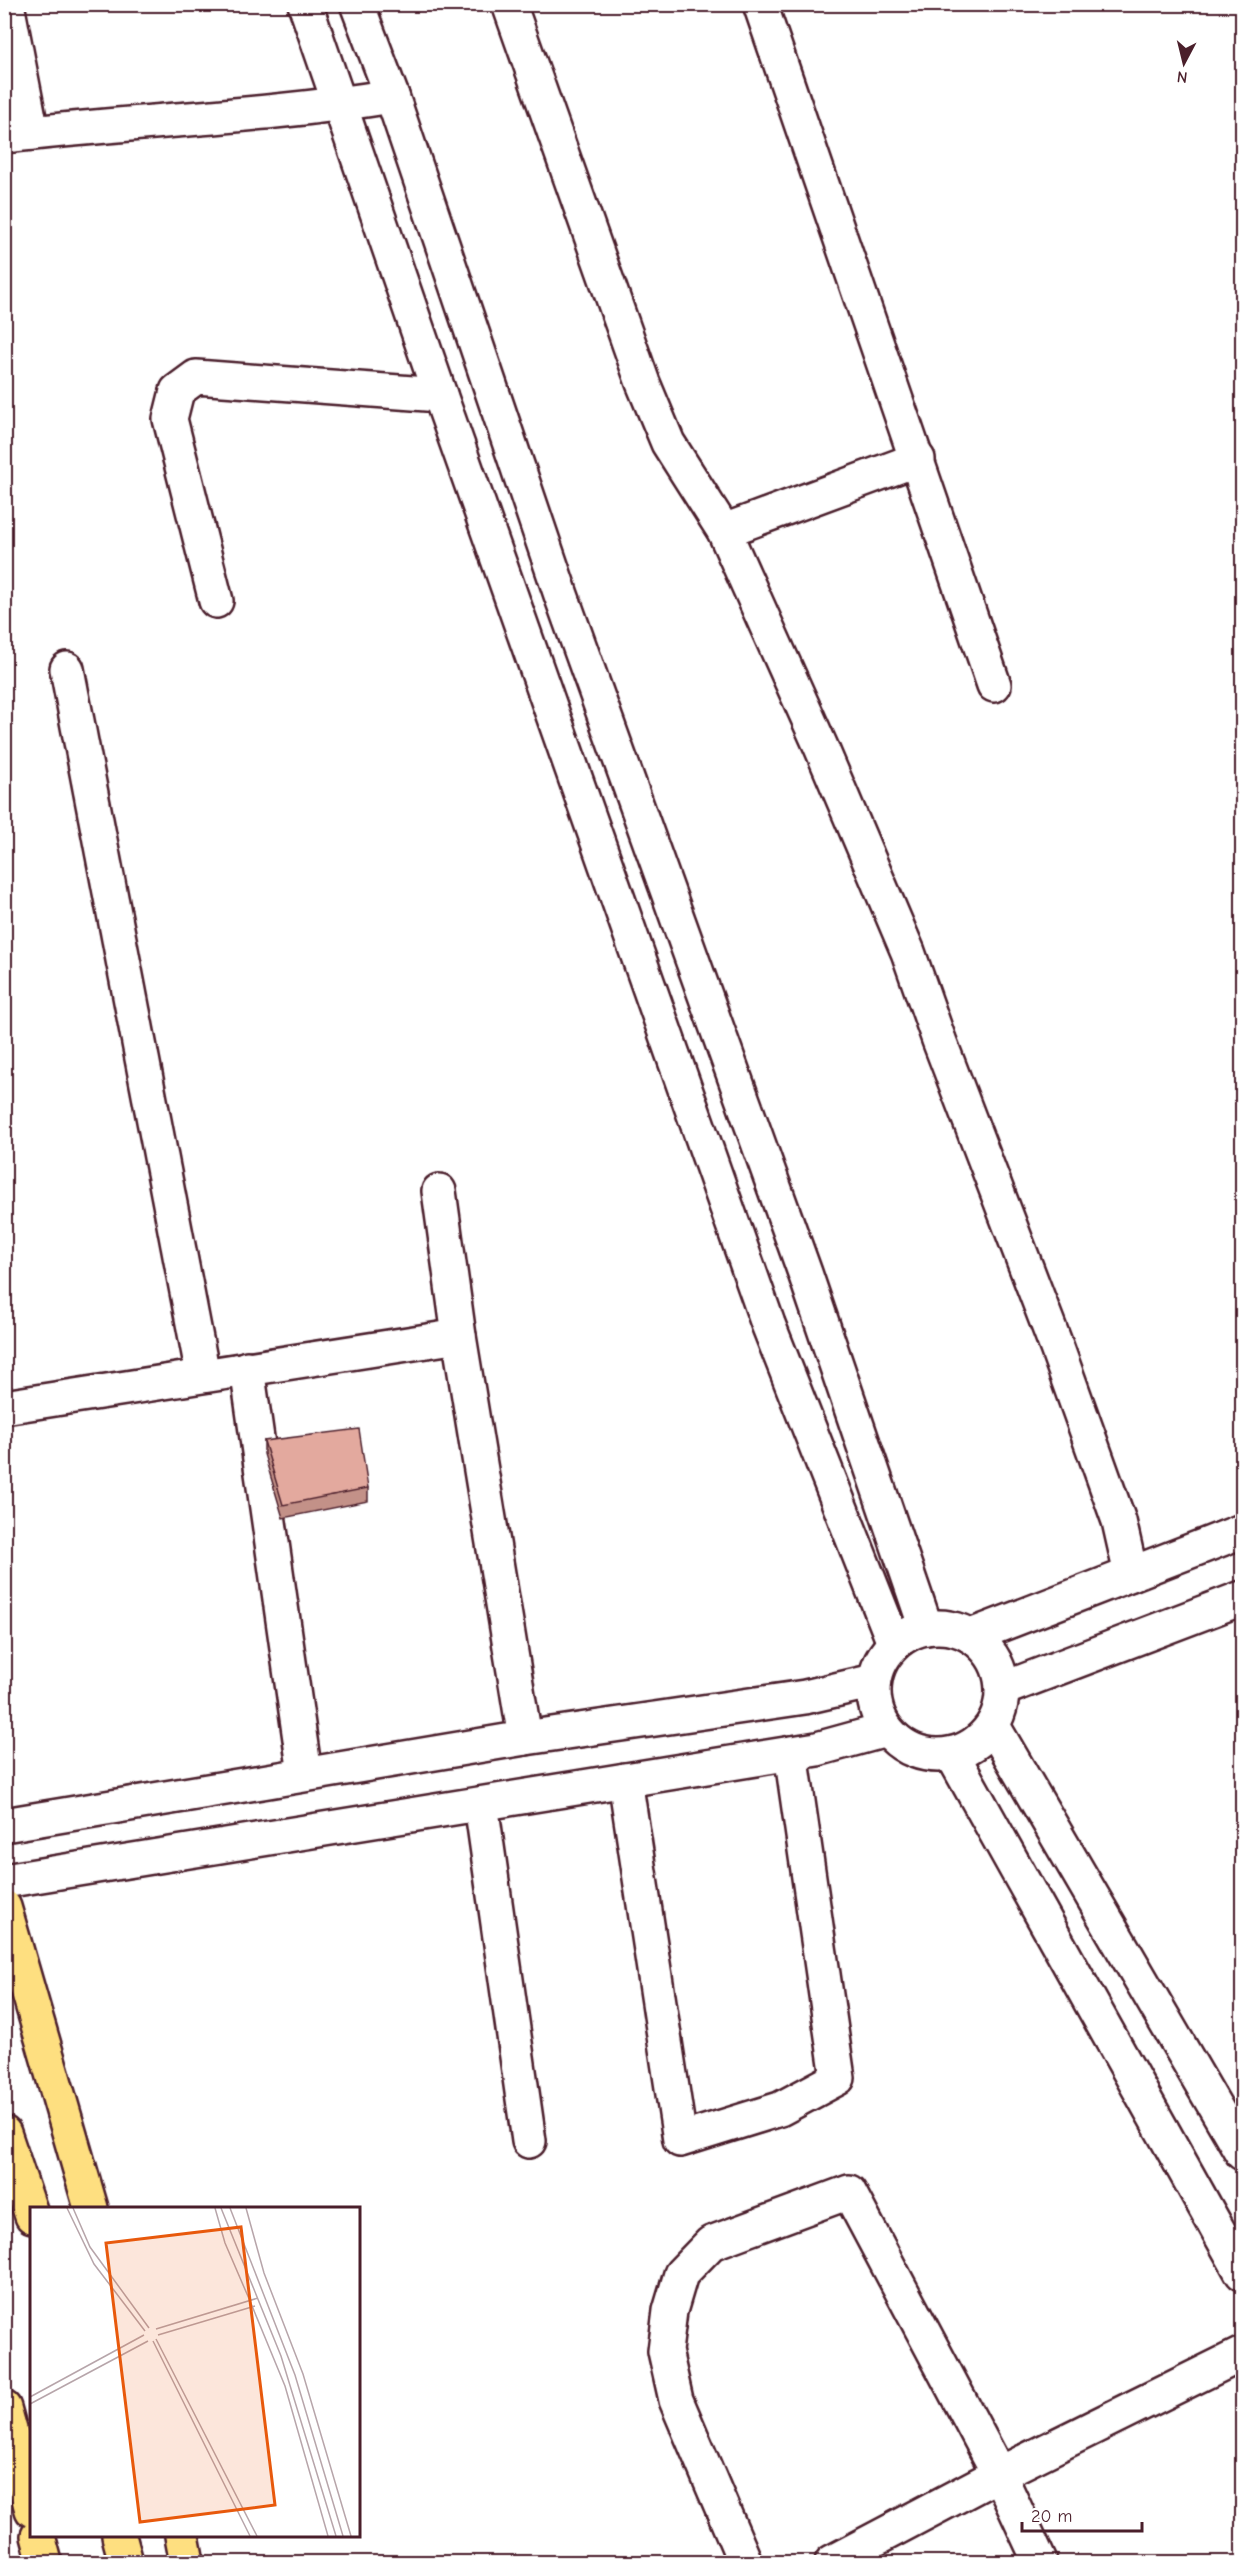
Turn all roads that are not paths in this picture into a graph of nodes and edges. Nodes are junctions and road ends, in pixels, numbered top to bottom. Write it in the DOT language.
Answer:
graph roads {
  1 [pos="8,4"];
  2 [pos="305,4"];
  3 [pos="357,4"];
  4 [pos="509,4"];
  5 [pos="760,4"];
  6 [pos="392,96"];
  7 [pos="339,105"];
  8 [pos="19,134"];
  9 [pos="440,395"];
  10 [pos="918,459"];
  11 [pos="724,531"];
  12 [pos="216,602"];
  13 [pos="67,669"];
  14 [pos="994,685"];
  15 [pos="440,1191"];
  16 [pos="459,1336"];
  17 [pos="247,1368"];
  18 [pos="202,1376"];
  19 [pos="4,1407"];
  20 [pos="1242,1531"];
  21 [pos="1131,1574"];
  22 [pos="1242,1598"];
  23 [pos="926,1628"];
  24 [pos="971,1636"];
  25 [pos="894,1644"];
  26 [pos="874,1681"];
  27 [pos="1003,1689"];
  28 [pos="993,1726"];
  29 [pos="886,1730"];
  30 [pos="525,1738"];
  31 [pos="792,1753"];
  32 [pos="952,1754"];
  33 [pos="304,1774"];
  34 [pos="625,1780"];
  35 [pos="481,1803"];
  36 [pos="4,1825"];
  37 [pos="4,1881"];
  38 [pos="4,1907"];
  39 [pos="1232,2108"];
  40 [pos="4,2133"];
  41 [pos="530,2141"];
  42 [pos="1242,2153"];
  43 [pos="91,2207"];
  44 [pos="30,2210"];
  45 [pos="1242,2273"];
  46 [pos="1242,2354"];
  47 [pos="4,2408"];
  48 [pos="999,2474"];
  49 [pos="30,2503"];
  50 [pos="39,2537"];
  51 [pos="120,2537"];
  52 [pos="182,2537"];
  53 [pos="45,2562"];
  54 [pos="126,2562"];
  55 [pos="187,2562"];
  56 [pos="745,2562"];
  57 [pos="832,2562"];
  58 [pos="1040,2562"];
  1 -- 8 [label="street"];
  2 -- 7 [label="street"];
  3 -- 6 [label="street"];
  4 -- 11 [label="street"];
  5 -- 10 [label="street"];
  6 -- 7 [label="street"];
  6 -- 23 [label="street"];
  7 -- 8 [label="street"];
  7 -- 9 [label="street"];
  9 -- 12 [label="street"];
  9 -- 25 [label="street"];
  10 -- 11 [label="street"];
  10 -- 14 [label="street"];
  11 -- 21 [label="street"];
  13 -- 18 [label="street"];
  15 -- 16 [label="street"];
  16 -- 17 [label="street"];
  16 -- 30 [label="street"];
  17 -- 18 [label="street"];
  17 -- 33 [label="street"];
  18 -- 19 [label="street"];
  20 -- 21 [label="street"];
  21 -- 24 [label="street"];
  22 -- 27 [label="street"];
  23 -- 24 [label="street"];
  23 -- 25 [label="street"];
  24 -- 27 [label="street"];
  25 -- 26 [label="street"];
  26 -- 29 [label="street"];
  26 -- 30 [label="street"];
  27 -- 28 [label="street"];
  28 -- 32 [label="street"];
  28 -- 39 [label="street"];
  29 -- 31 [label="street"];
  29 -- 32 [label="street"];
  30 -- 33 [label="street"];
  31 -- 34 [label="street"];
  31 -- 34 [label="street"];
  32 -- 45 [label="street"];
  33 -- 36 [label="street"];
  34 -- 35 [label="street"];
  35 -- 37 [label="street"];
  35 -- 41 [label="street"];
  38 -- 43 [label="main road"];
  39 -- 42 [label="street"];
  40 -- 44 [label="main road"];
  46 -- 48 [label="street"];
  47 -- 49 [label="main road"];
  48 -- 56 [label="street"];
  48 -- 57 [label="street"];
  48 -- 58 [label="street"];
  50 -- 53 [label="main road"];
  51 -- 54 [label="main road"];
  52 -- 55 [label="main road"];
}
